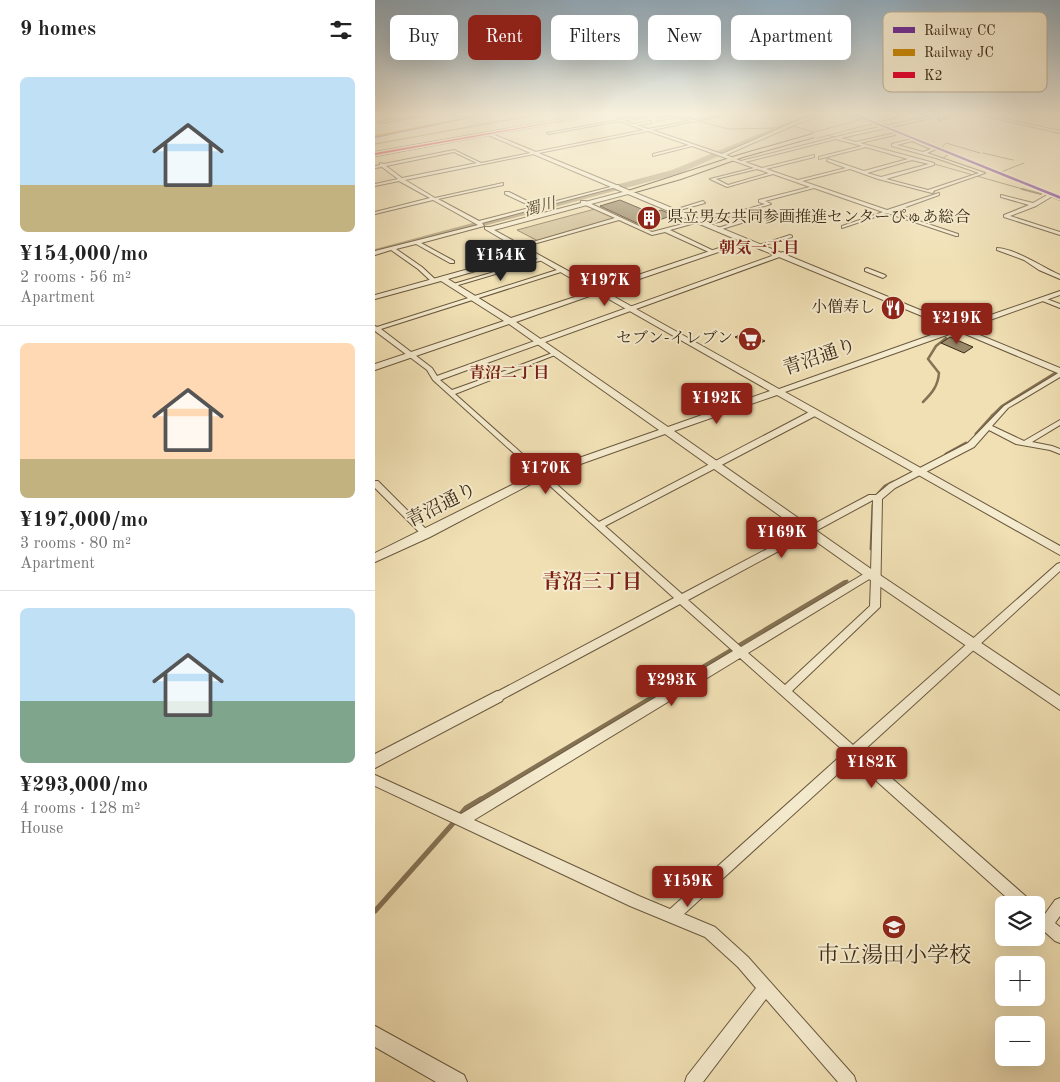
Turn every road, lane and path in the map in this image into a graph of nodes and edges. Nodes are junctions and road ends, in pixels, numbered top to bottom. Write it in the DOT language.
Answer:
graph roads {
  1 [pos="479,164"];
  2 [pos="565,164"];
  3 [pos="711,164"];
  4 [pos="748,164"];
  5 [pos="775,164"];
  6 [pos="842,164"];
  7 [pos="892,164"];
  8 [pos="932,164"];
  9 [pos="957,164"];
  10 [pos="382,165"];
  11 [pos="375,166"];
  12 [pos="850,167"];
  13 [pos="759,168"];
  14 [pos="865,172"];
  15 [pos="773,173"];
  16 [pos="882,178"];
  17 [pos="402,181"];
  18 [pos="798,181"];
  19 [pos="502,184"];
  20 [pos="375,186"];
  21 [pos="814,186"];
  22 [pos="624,190"];
  23 [pos="928,191"];
  24 [pos="507,193"];
  25 [pos="1003,196"];
  26 [pos="1049,196"];
  27 [pos="433,199"];
  28 [pos="703,202"];
  29 [pos="585,203"];
  30 [pos="1034,205"];
  31 [pos="536,207"];
  32 [pos="676,210"];
  33 [pos="888,212"];
  34 [pos="375,213"];
  35 [pos="774,216"];
  36 [pos="618,219"];
  37 [pos="701,221"];
  38 [pos="483,225"];
  39 [pos="844,227"];
  40 [pos="720,228"];
  41 [pos="665,230"];
  42 [pos="1060,234"];
  43 [pos="956,235"];
  44 [pos="790,236"];
  45 [pos="745,240"];
  46 [pos="416,242"];
  47 [pos="761,245"];
  48 [pos="521,247"];
  49 [pos="391,249"];
  50 [pos="999,249"];
  51 [pos="713,252"];
  52 [pos="375,253"];
  53 [pos="531,253"];
  54 [pos="780,255"];
  55 [pos="543,259"];
  56 [pos="452,262"];
  57 [pos="562,270"];
  58 [pos="867,270"];
  59 [pos="883,276"];
  60 [pos="1060,277"];
  61 [pos="442,278"];
  62 [pos="434,281"];
  63 [pos="453,285"];
  64 [pos="598,291"];
  65 [pos="1060,293"];
  66 [pos="375,297"];
  67 [pos="472,299"];
  68 [pos="1042,299"];
  69 [pos="1060,306"];
  70 [pos="631,309"];
  71 [pos="510,321"];
  72 [pos="961,328"];
  73 [pos="375,329"];
  74 [pos="539,342"];
  75 [pos="557,354"];
  76 [pos="410,355"];
  77 [pos="482,362"];
  78 [pos="375,367"];
  79 [pos="1060,367"];
  80 [pos="1060,372"];
  81 [pos="498,375"];
  82 [pos="435,379"];
  83 [pos="778,392"];
  84 [pos="451,393"];
  85 [pos="814,413"];
  86 [pos="1060,422"];
  87 [pos="988,427"];
  88 [pos="665,431"];
  89 [pos="1025,443"];
  90 [pos="1060,452"];
  91 [pos="714,465"];
  92 [pos="919,472"];
  93 [pos="541,475"];
  94 [pos="375,482"];
  95 [pos="876,498"];
  96 [pos="598,526"];
  97 [pos="809,531"];
  98 [pos="426,534"];
  99 [pos="1060,551"];
  100 [pos="375,558"];
  101 [pos="1060,566"];
  102 [pos="873,576"];
  103 [pos="681,600"];
  104 [pos="973,644"];
  105 [pos="736,650"];
  106 [pos="784,692"];
  107 [pos="497,698"];
  108 [pos="1060,704"];
  109 [pos="852,754"];
  110 [pos="375,761"];
  111 [pos="375,780"];
  112 [pos="458,818"];
  113 [pos="1015,896"];
  114 [pos="1060,906"];
  115 [pos="671,917"];
  116 [pos="1045,917"];
  117 [pos="1045,923"];
  118 [pos="1060,936"];
  119 [pos="765,988"];
  120 [pos="375,1036"];
  121 [pos="457,1082"];
  122 [pos="693,1082"];
  123 [pos="848,1082"];
  1 -- 17 [label="street"];
  2 -- 22 [label="street"];
  3 -- 22 [label="highway"];
  4 -- 13 [label="street"];
  5 -- 13 [label="street"];
  6 -- 12 [label="street"];
  7 -- 14 [label="street"];
  8 -- 16 [label="street"];
  9 -- 23 [label="street"];
  10 -- 11 [label="street"];
  10 -- 17 [label="street"];
  12 -- 14 [label="street"];
  12 -- 18 [label="street"];
  13 -- 15 [label="street"];
  13 -- 15 [label="street"];
  14 -- 16 [label="street"];
  15 -- 18 [label="street"];
  16 -- 23 [label="street"];
  17 -- 20 [label="street"];
  17 -- 27 [label="street"];
  18 -- 21 [label="street"];
  19 -- 27 [label="street"];
  21 -- 33 [label="street"];
  21 -- 37 [label="street"];
  22 -- 29 [label="street"];
  22 -- 31 [label="street"];
  22 -- 32 [label="street"];
  22 -- 37 [label="street"];
  23 -- 33 [label="street"];
  24 -- 31 [label="street"];
  25 -- 30 [label="street"];
  26 -- 30 [label="street"];
  27 -- 34 [label="street"];
  27 -- 38 [label="street"];
  28 -- 32 [label="street"];
  29 -- 36 [label="street"];
  29 -- 38 [label="street"];
  30 -- 42 [label="street"];
  31 -- 38 [label="street"];
  32 -- 37 [label="street"];
  33 -- 39 [label="street"];
  33 -- 43 [label="street"];
  35 -- 40 [label="street"];
  36 -- 41 [label="street"];
  36 -- 48 [label="street"];
  37 -- 40 [label="street"];
  37 -- 41 [label="street"];
  37 -- 45 [label="street"];
  38 -- 46 [label="street"];
  38 -- 48 [label="street"];
  40 -- 45 [label="street"];
  41 -- 51 [label="street"];
  44 -- 47 [label="street"];
  45 -- 47 [label="street"];
  45 -- 51 [label="street"];
  45 -- 54 [label="street"];
  46 -- 49 [label="street"];
  46 -- 56 [label="street"];
  47 -- 54 [label="street"];
  48 -- 53 [label="street"];
  49 -- 52 [label="street"];
  49 -- 62 [label="street"];
  50 -- 60 [label="street"];
  51 -- 64 [label="street"];
  53 -- 55 [label="street"];
  53 -- 61 [label="street"];
  54 -- 70 [label="street"];
  54 -- 72 [label="street"];
  55 -- 57 [label="street"];
  55 -- 63 [label="street"];
  57 -- 64 [label="street"];
  57 -- 67 [label="street"];
  58 -- 59 [label="street"];
  61 -- 62 [label="street"];
  61 -- 63 [label="street"];
  62 -- 66 [label="street"];
  63 -- 67 [label="street"];
  64 -- 70 [label="street"];
  64 -- 71 [label="street"];
  65 -- 68 [label="street, 青沼通り"];
  67 -- 71 [label="street"];
  67 -- 73 [label="street"];
  68 -- 69 [label="street"];
  68 -- 72 [label="street, 青沼通り"];
  70 -- 74 [label="street"];
  70 -- 83 [label="street"];
  71 -- 74 [label="street"];
  71 -- 76 [label="street"];
  72 -- 79 [label="street"];
  72 -- 80 [label="street"];
  72 -- 83 [label="street, 青沼通り"];
  73 -- 76 [label="street"];
  74 -- 75 [label="street"];
  74 -- 77 [label="street"];
  75 -- 81 [label="street"];
  75 -- 88 [label="street"];
  76 -- 78 [label="street"];
  76 -- 82 [label="street"];
  77 -- 81 [label="street"];
  77 -- 82 [label="street"];
  80 -- 87 [label="street"];
  81 -- 84 [label="street"];
  82 -- 84 [label="street"];
  83 -- 85 [label="street"];
  83 -- 88 [label="street, 青沼通り"];
  84 -- 93 [label="street"];
  85 -- 91 [label="street"];
  85 -- 92 [label="street"];
  86 -- 89 [label="street"];
  87 -- 89 [label="street"];
  87 -- 92 [label="street"];
  88 -- 91 [label="street"];
  88 -- 93 [label="street, 青沼通り"];
  89 -- 90 [label="street"];
  91 -- 96 [label="street"];
  91 -- 97 [label="street"];
  92 -- 95 [label="street"];
  92 -- 99 [label="street"];
  93 -- 96 [label="street"];
  93 -- 98 [label="street, 青沼通り"];
  94 -- 98 [label="street"];
  95 -- 97 [label="street"];
  95 -- 102 [label="street"];
  96 -- 103 [label="street"];
  97 -- 102 [label="street"];
  97 -- 103 [label="street"];
  98 -- 100 [label="street, 青沼通り"];
  101 -- 104 [label="street"];
  102 -- 104 [label="street"];
  102 -- 105 [label="street"];
  102 -- 106 [label="street"];
  103 -- 105 [label="street"];
  103 -- 107 [label="street"];
  104 -- 108 [label="street"];
  104 -- 109 [label="street"];
  105 -- 106 [label="street"];
  105 -- 112 [label="street"];
  106 -- 109 [label="street"];
  107 -- 110 [label="street"];
  109 -- 113 [label="street"];
  109 -- 115 [label="street"];
  111 -- 112 [label="street"];
  112 -- 115 [label="street"];
  114 -- 116 [label="street"];
  115 -- 119 [label="street"];
  117 -- 118 [label="street"];
  119 -- 122 [label="street"];
  119 -- 123 [label="street"];
  120 -- 121 [label="street"];
}
